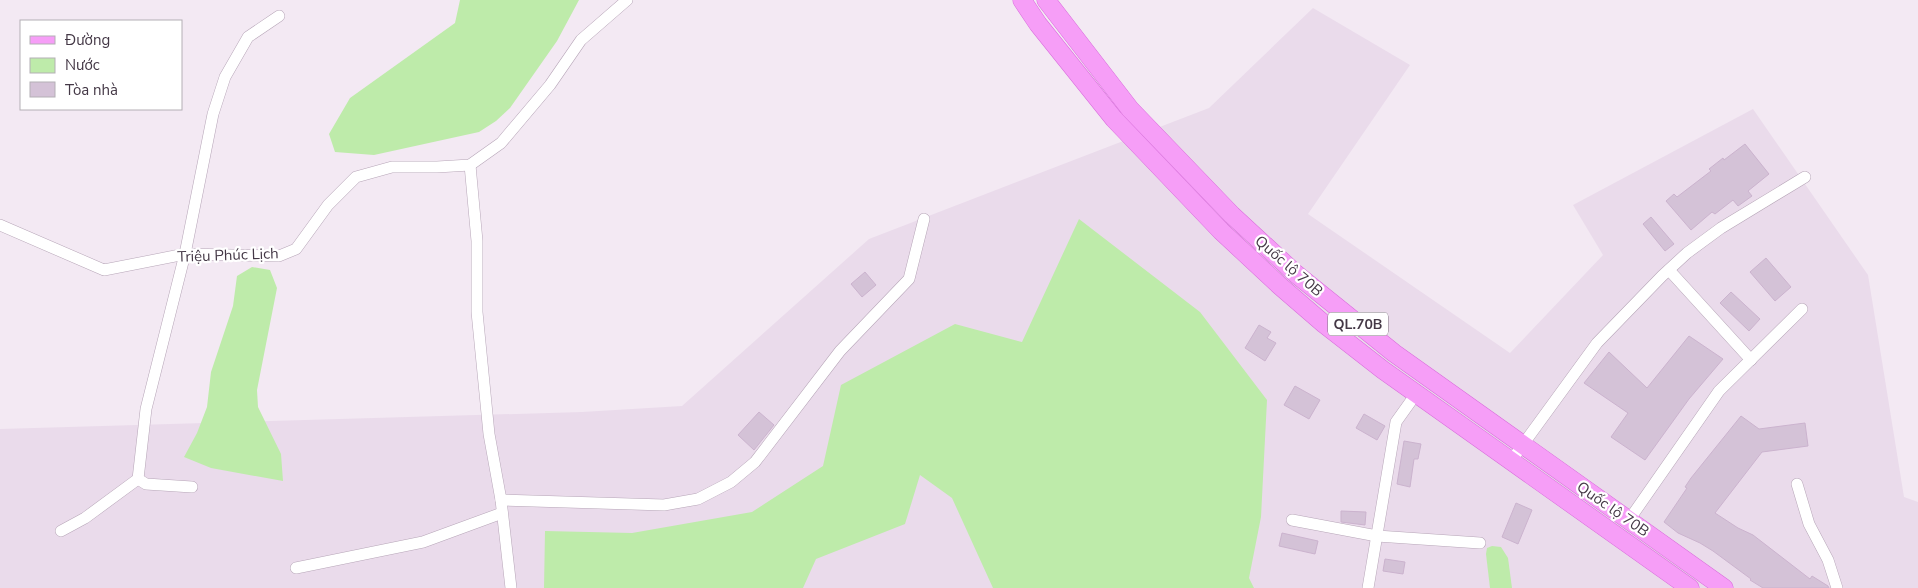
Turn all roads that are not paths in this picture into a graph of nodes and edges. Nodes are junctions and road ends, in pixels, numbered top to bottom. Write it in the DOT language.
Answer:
graph roads {
  1 [pos="627,0"];
  2 [pos="1022,0"];
  3 [pos="1046,0"];
  4 [pos="278,16"];
  5 [pos="470,165"];
  6 [pos="1805,177"];
  7 [pos="924,219"];
  8 [pos="0,225"];
  9 [pos="186,254"];
  10 [pos="1669,270"];
  11 [pos="1802,309"];
  12 [pos="1751,360"];
  13 [pos="1416,394"];
  14 [pos="1529,449"];
  15 [pos="1517,465"];
  16 [pos="138,479"];
  17 [pos="1797,484"];
  18 [pos="192,487"];
  19 [pos="501,500"];
  20 [pos="502,512"];
  21 [pos="1292,520"];
  22 [pos="1630,520"];
  23 [pos="61,531"];
  24 [pos="1377,536"];
  25 [pos="1480,543"];
  26 [pos="296,568"];
  27 [pos="511,588"];
  28 [pos="1368,588"];
  29 [pos="1690,588"];
  30 [pos="1724,588"];
  31 [pos="1837,588"];
  1 -- 5 [label="street"];
  2 -- 13 [label="main road, Quốc lộ 70B / QL.70B"];
  3 -- 14 [label="main road, Quốc lộ 70B / QL.70B"];
  4 -- 9 [label="street"];
  5 -- 9 [label="street, Triệu Phúc Lịch"];
  5 -- 19 [label="street"];
  6 -- 10 [label="street"];
  7 -- 19 [label="street"];
  8 -- 9 [label="street, Triệu Phúc Lịch"];
  9 -- 16 [label="street"];
  10 -- 12 [label="street"];
  10 -- 14 [label="street"];
  11 -- 12 [label="street"];
  12 -- 22 [label="street"];
  13 -- 15 [label="main road, Quốc lộ 70B / QL.70B"];
  13 -- 24 [label="street"];
  14 -- 15 [label="main road"];
  14 -- 22 [label="main road, Quốc lộ 70B / QL.70B"];
  15 -- 29 [label="main road, Quốc lộ 70B / QL.70B"];
  16 -- 18 [label="street"];
  16 -- 23 [label="street"];
  17 -- 31 [label="street"];
  19 -- 20 [label="street"];
  20 -- 26 [label="street"];
  20 -- 27 [label="street"];
  21 -- 24 [label="street"];
  22 -- 30 [label="main road, Quốc lộ 70B / QL.70B"];
  24 -- 25 [label="street"];
  24 -- 28 [label="street"];
}
